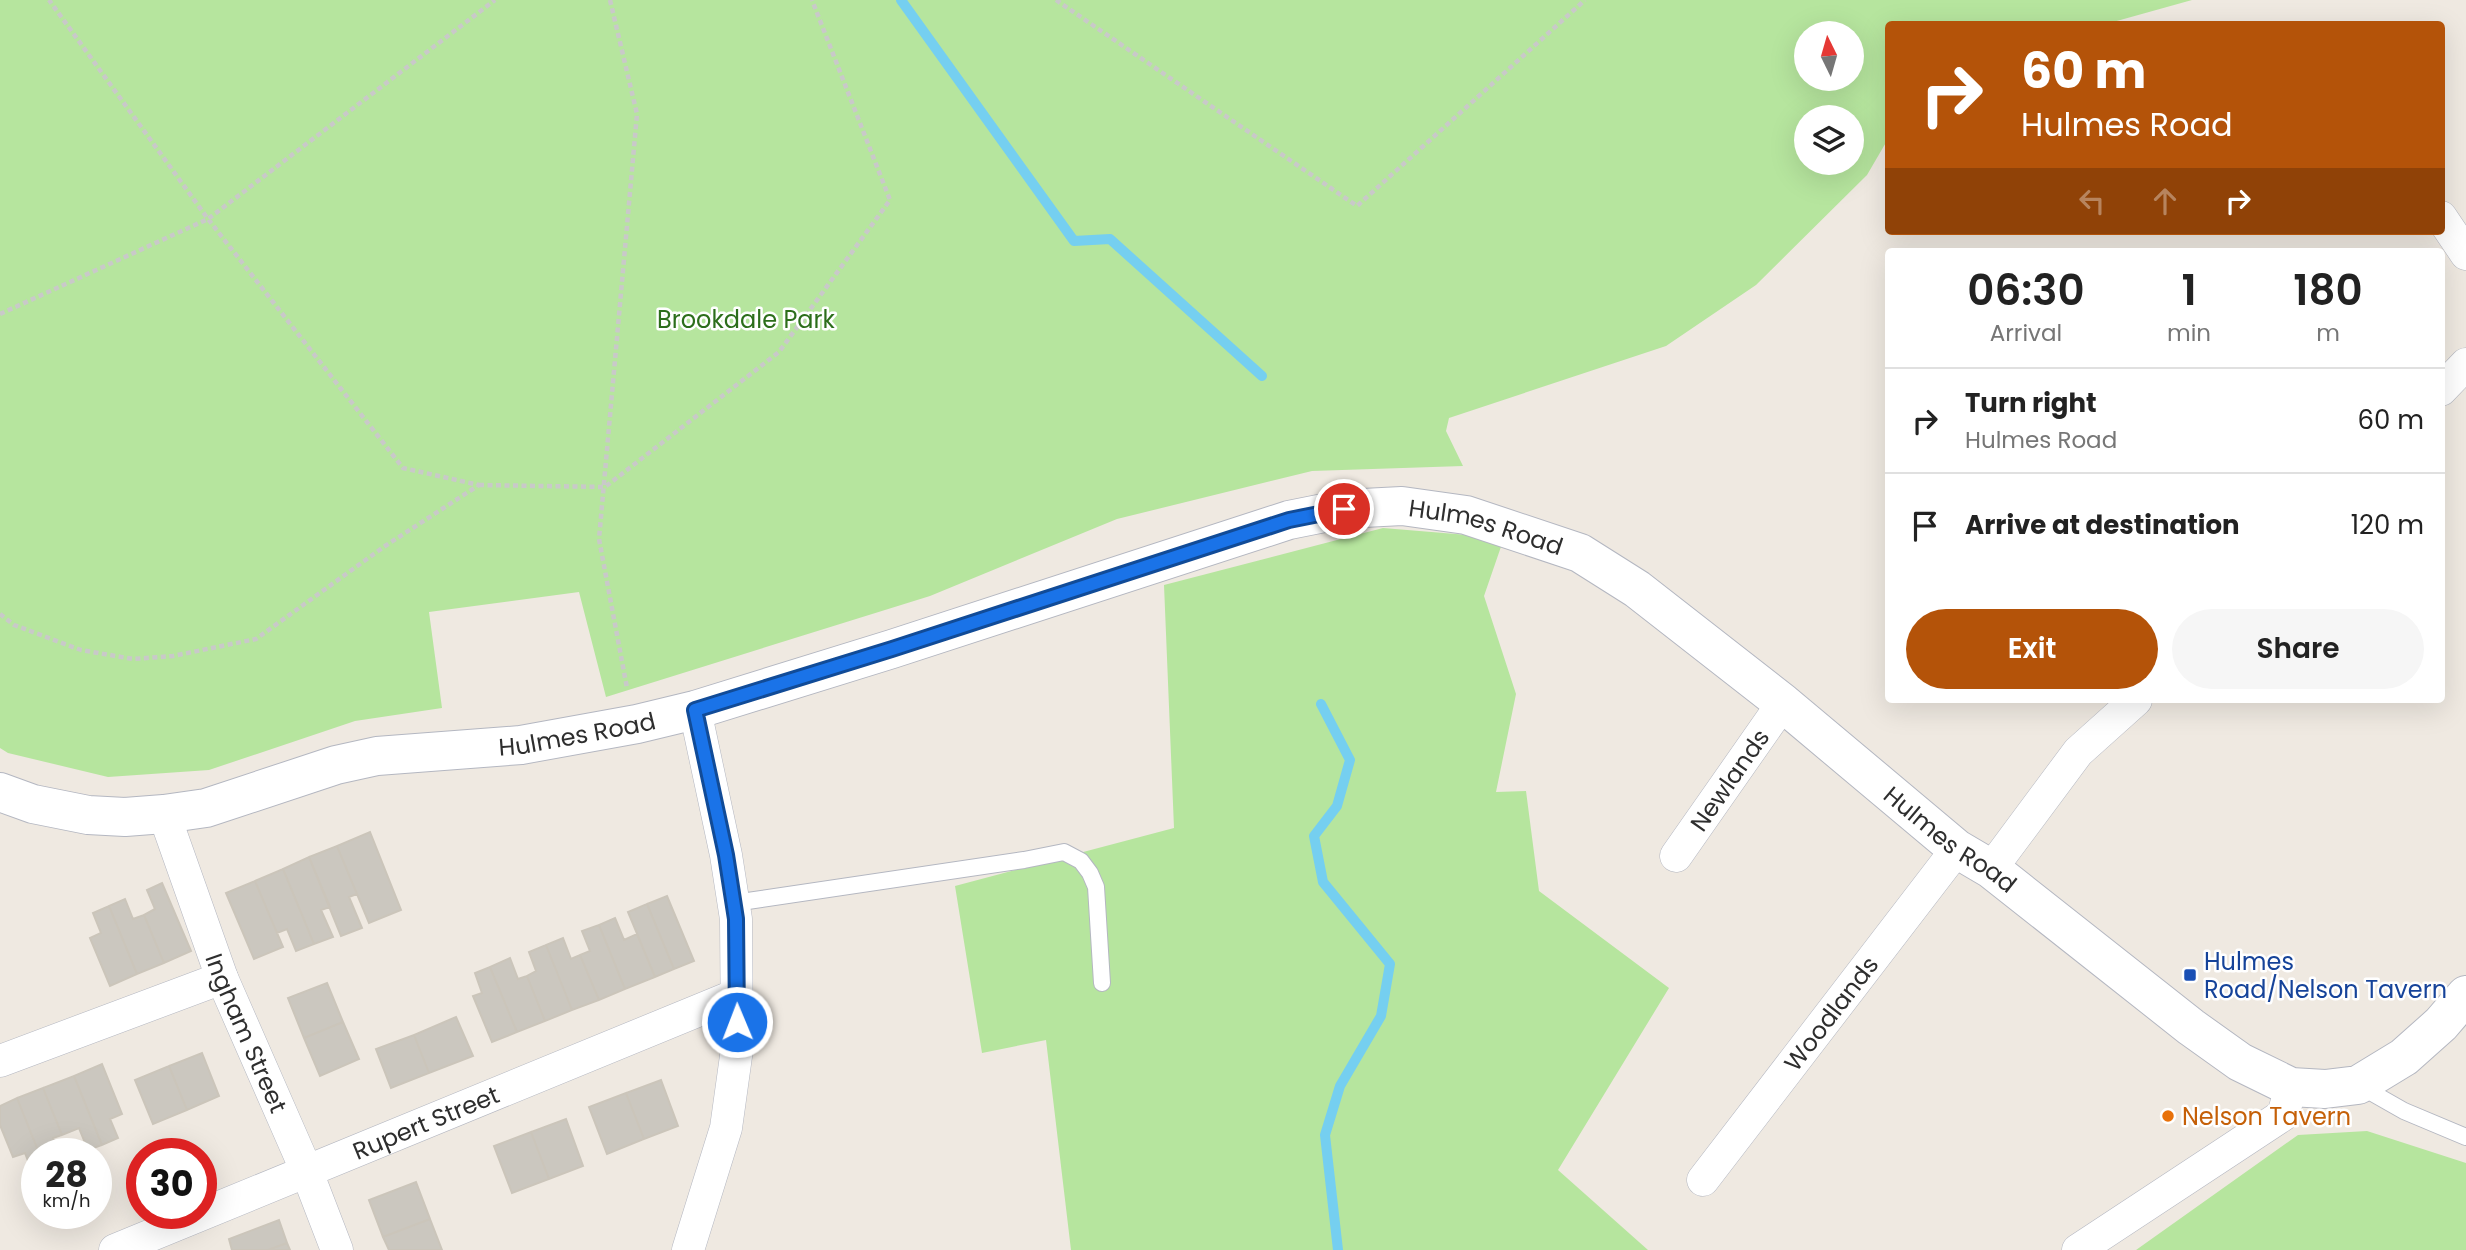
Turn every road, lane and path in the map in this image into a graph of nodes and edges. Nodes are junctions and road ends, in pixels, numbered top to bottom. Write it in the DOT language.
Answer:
graph roads {
  1 [pos="49,0"];
  2 [pos="495,0"];
  3 [pos="610,0"];
  4 [pos="812,0"];
  5 [pos="1056,0"];
  6 [pos="1585,0"];
  7 [pos="208,219"];
  8 [pos="2445,223"];
  9 [pos="2466,254"];
  10 [pos="0,314"];
  11 [pos="2466,364"];
  12 [pos="2445,386"];
  13 [pos="479,485"];
  14 [pos="605,486"];
  15 [pos="0,614"];
  16 [pos="1783,703"];
  17 [pos="2133,703"];
  18 [pos="695,710"];
  19 [pos="637,724"];
  20 [pos="0,792"];
  21 [pos="164,814"];
  22 [pos="1957,849"];
  23 [pos="1676,856"];
  24 [pos="1991,869"];
  25 [pos="734,903"];
  26 [pos="222,978"];
  27 [pos="1102,983"];
  28 [pos="736,995"];
  29 [pos="2466,995"];
  30 [pos="0,1061"];
  31 [pos="2358,1085"];
  32 [pos="2291,1087"];
  33 [pos="2466,1137"];
  34 [pos="307,1172"];
  35 [pos="1703,1180"];
  36 [pos="115,1250"];
  37 [pos="337,1250"];
  38 [pos="688,1250"];
  39 [pos="2078,1250"];
  1 -- 7 [label="path"];
  2 -- 7 [label="path"];
  3 -- 14 [label="path"];
  4 -- 14 [label="path"];
  5 -- 6 [label="path"];
  7 -- 10 [label="path"];
  7 -- 13 [label="path"];
  8 -- 9 [label="street"];
  11 -- 12 [label="street"];
  13 -- 14 [label="path"];
  13 -- 15 [label="path"];
  14 -- 19 [label="path"];
  16 -- 18 [label="street, Hulmes Road"];
  16 -- 22 [label="street, Hulmes Road"];
  16 -- 23 [label="street, Newlands"];
  17 -- 24 [label="street"];
  18 -- 19 [label="street, Hulmes Road"];
  18 -- 25 [label="street"];
  19 -- 21 [label="street, Hulmes Road"];
  20 -- 21 [label="street, Hulmes Road"];
  21 -- 26 [label="street, Ingham Street"];
  22 -- 24 [label="street, Hulmes Road"];
  22 -- 35 [label="street, Woodlands"];
  24 -- 32 [label="street, Hulmes Road"];
  25 -- 27 [label="lane"];
  25 -- 28 [label="street"];
  26 -- 30 [label="street"];
  26 -- 34 [label="street, Ingham Street"];
  28 -- 34 [label="street, Rupert Street"];
  28 -- 38 [label="street"];
  29 -- 31 [label="street"];
  31 -- 32 [label="street"];
  31 -- 33 [label="lane"];
  32 -- 39 [label="street"];
  34 -- 36 [label="street, Rupert Street"];
  34 -- 37 [label="street, Ingham Street"];
}
